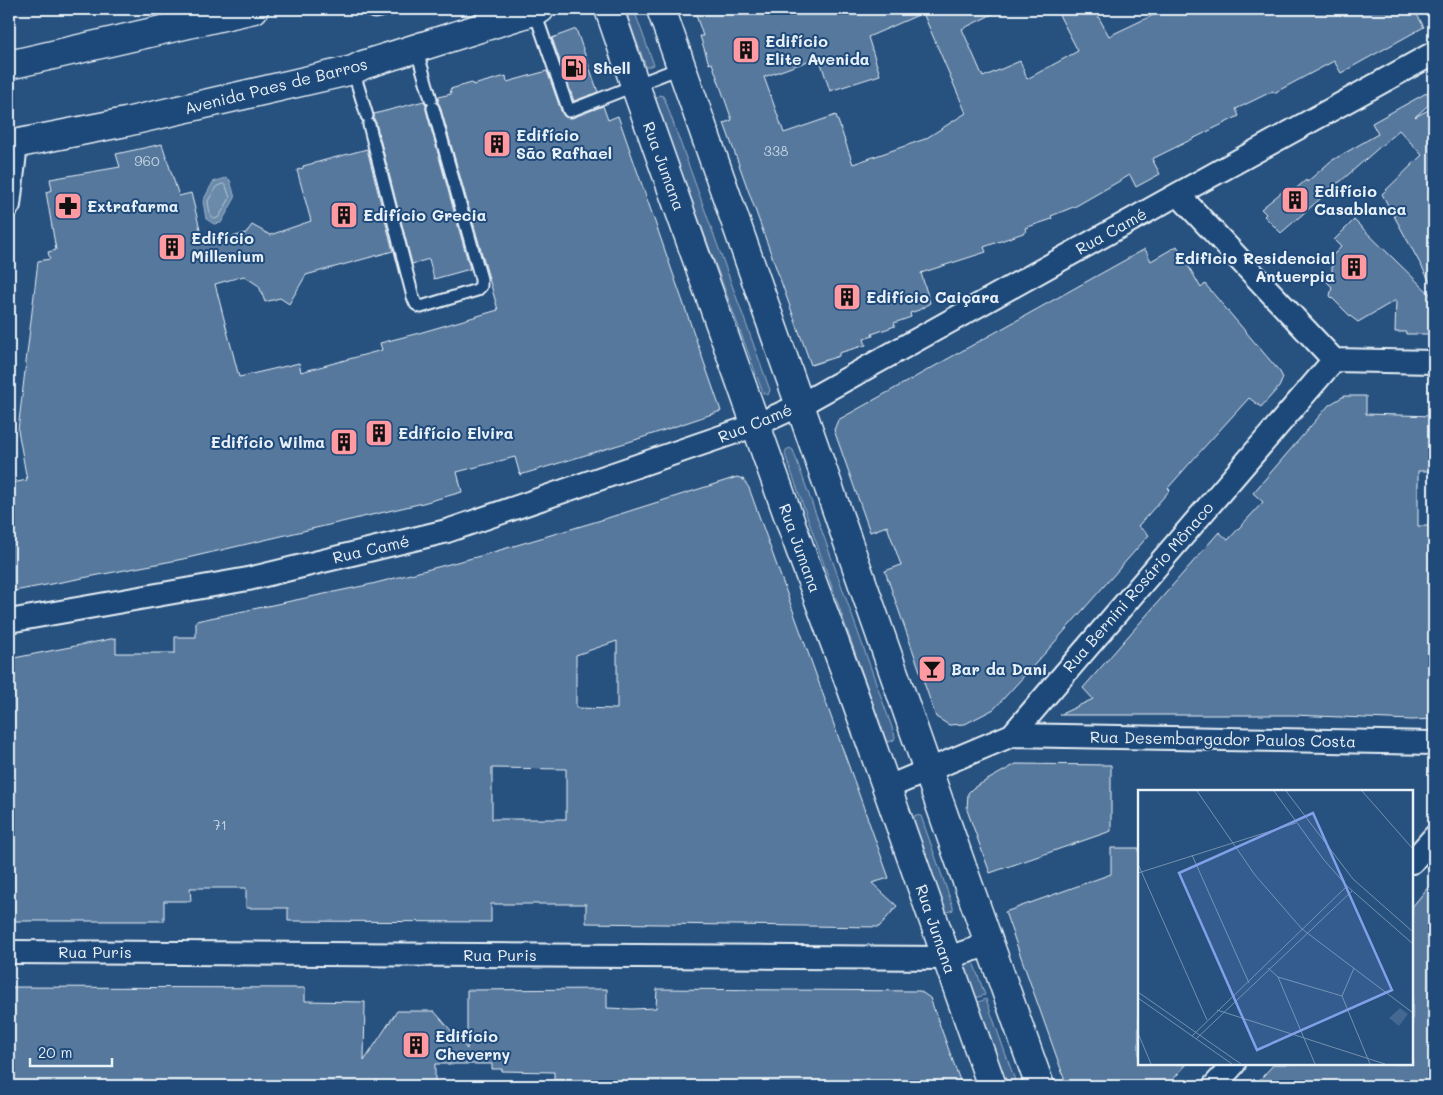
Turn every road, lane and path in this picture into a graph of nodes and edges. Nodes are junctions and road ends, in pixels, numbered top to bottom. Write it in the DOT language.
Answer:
graph roads {
  1 [pos="254,9"];
  2 [pos="367,9"];
  3 [pos="390,9"];
  4 [pos="609,9"];
  5 [pos="661,9"];
  6 [pos="537,10"];
  7 [pos="416,48"];
  8 [pos="1434,53"];
  9 [pos="9,65"];
  10 [pos="682,67"];
  11 [pos="353,70"];
  12 [pos="635,86"];
  13 [pos="12,145"];
  14 [pos="1178,194"];
  15 [pos="9,204"];
  16 [pos="1334,360"];
  17 [pos="1434,362"];
  18 [pos="800,405"];
  19 [pos="756,425"];
  20 [pos="9,621"];
  21 [pos="1012,735"];
  22 [pos="1434,744"];
  23 [pos="928,770"];
  24 [pos="886,788"];
  25 [pos="1434,837"];
  26 [pos="1413,861"];
  27 [pos="990,944"];
  28 [pos="9,952"];
  29 [pos="947,958"];
  30 [pos="1233,1065"];
  31 [pos="992,1086"];
  32 [pos="1040,1086"];
  33 [pos="1214,1086"];
  1 -- 9 [label="main road"];
  2 -- 3 [label="lane"];
  4 -- 12 [label="main road, Rua Jumana"];
  5 -- 10 [label="main road"];
  6 -- 7 [label="main road, Avenida Paes de Barros"];
  6 -- 12 [label="lane"];
  7 -- 11 [label="main road, Avenida Paes de Barros"];
  7 -- 11 [label="lane"];
  8 -- 14 [label="street, Rua Camé"];
  10 -- 12 [label="lane"];
  10 -- 18 [label="main road"];
  11 -- 13 [label="main road, Avenida Paes de Barros"];
  12 -- 19 [label="main road, Rua Jumana"];
  13 -- 15 [label="street"];
  14 -- 16 [label="street"];
  14 -- 18 [label="street, Rua Camé"];
  16 -- 17 [label="street"];
  16 -- 21 [label="street, Rua Bernini Rosário Mônaco"];
  18 -- 19 [label="street, Rua Camé"];
  18 -- 23 [label="main road"];
  19 -- 20 [label="street, Rua Camé"];
  19 -- 24 [label="main road, Rua Jumana"];
  21 -- 22 [label="street, Rua Desembargador Paulos Costa"];
  21 -- 23 [label="street, Rua Bernini Rosário Mônaco"];
  23 -- 24 [label="street, Rua Bernini Rosário Mônaco"];
  23 -- 27 [label="main road"];
  24 -- 29 [label="main road, Rua Jumana"];
  25 -- 26 [label="street"];
  27 -- 29 [label="street, Rua Puris"];
  27 -- 32 [label="main road"];
  28 -- 29 [label="street, Rua Puris"];
  29 -- 31 [label="main road, Rua Jumana"];
  30 -- 33 [label="street"];
}
